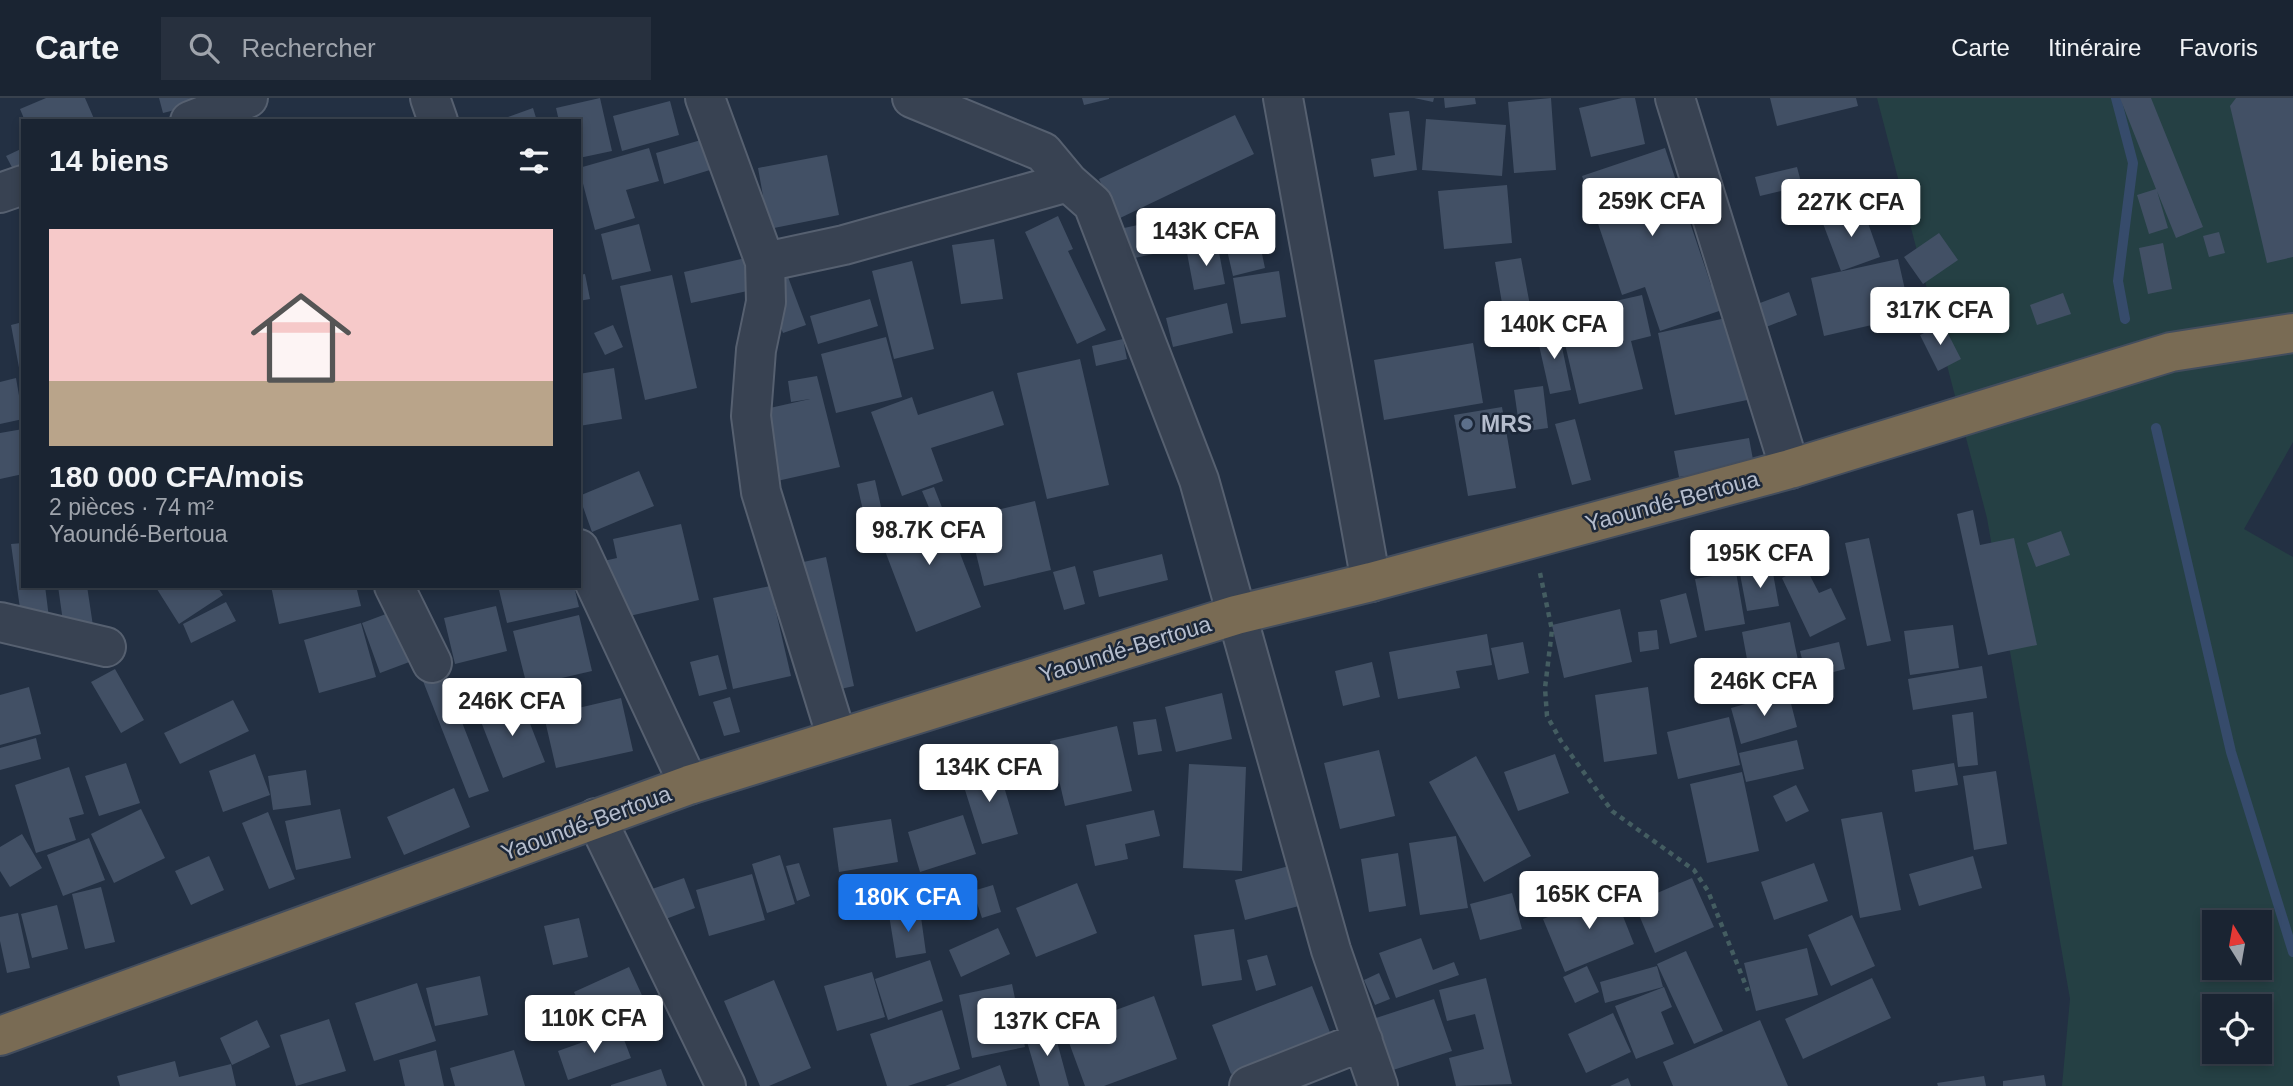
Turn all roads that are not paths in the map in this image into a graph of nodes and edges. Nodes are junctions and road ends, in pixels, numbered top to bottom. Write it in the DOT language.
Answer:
graph roads {
  1 [pos="248,98"];
  2 [pos="430,98"];
  3 [pos="705,98"];
  4 [pos="912,98"];
  5 [pos="1283,98"];
  6 [pos="1675,98"];
  7 [pos="195,119"];
  8 [pos="437,119"];
  9 [pos="1068,182"];
  10 [pos="21,185"];
  11 [pos="0,193"];
  12 [pos="765,262"];
  13 [pos="2283,335"];
  14 [pos="1790,469"];
  15 [pos="581,553"];
  16 [pos="1371,582"];
  17 [pos="395,588"];
  18 [pos="1236,615"];
  19 [pos="0,622"];
  20 [pos="106,647"];
  21 [pos="432,663"];
  22 [pos="836,738"];
  23 [pos="689,785"];
  24 [pos="596,818"];
  25 [pos="0,1036"];
  26 [pos="1363,1041"];
  27 [pos="726,1086"];
  28 [pos="1249,1086"];
  29 [pos="1378,1086"];
  1 -- 7 [label="street"];
  2 -- 8 [label="street"];
  3 -- 12 [label="street"];
  4 -- 9 [label="street"];
  5 -- 16 [label="street"];
  6 -- 14 [label="street"];
  9 -- 12 [label="street"];
  9 -- 18 [label="street"];
  10 -- 11 [label="street"];
  12 -- 22 [label="street"];
  13 -- 14 [label="highway, Yaoundé-Bertoua"];
  14 -- 16 [label="highway, Yaoundé-Bertoua"];
  15 -- 23 [label="street"];
  16 -- 18 [label="highway, Yaoundé-Bertoua"];
  17 -- 21 [label="street"];
  18 -- 22 [label="highway, Yaoundé-Bertoua"];
  18 -- 26 [label="street"];
  19 -- 20 [label="street"];
  22 -- 23 [label="highway, Yaoundé-Bertoua"];
  23 -- 24 [label="highway, Yaoundé-Bertoua"];
  24 -- 25 [label="highway, Yaoundé-Bertoua"];
  24 -- 27 [label="street"];
  26 -- 28 [label="street"];
  26 -- 29 [label="street"];
}
